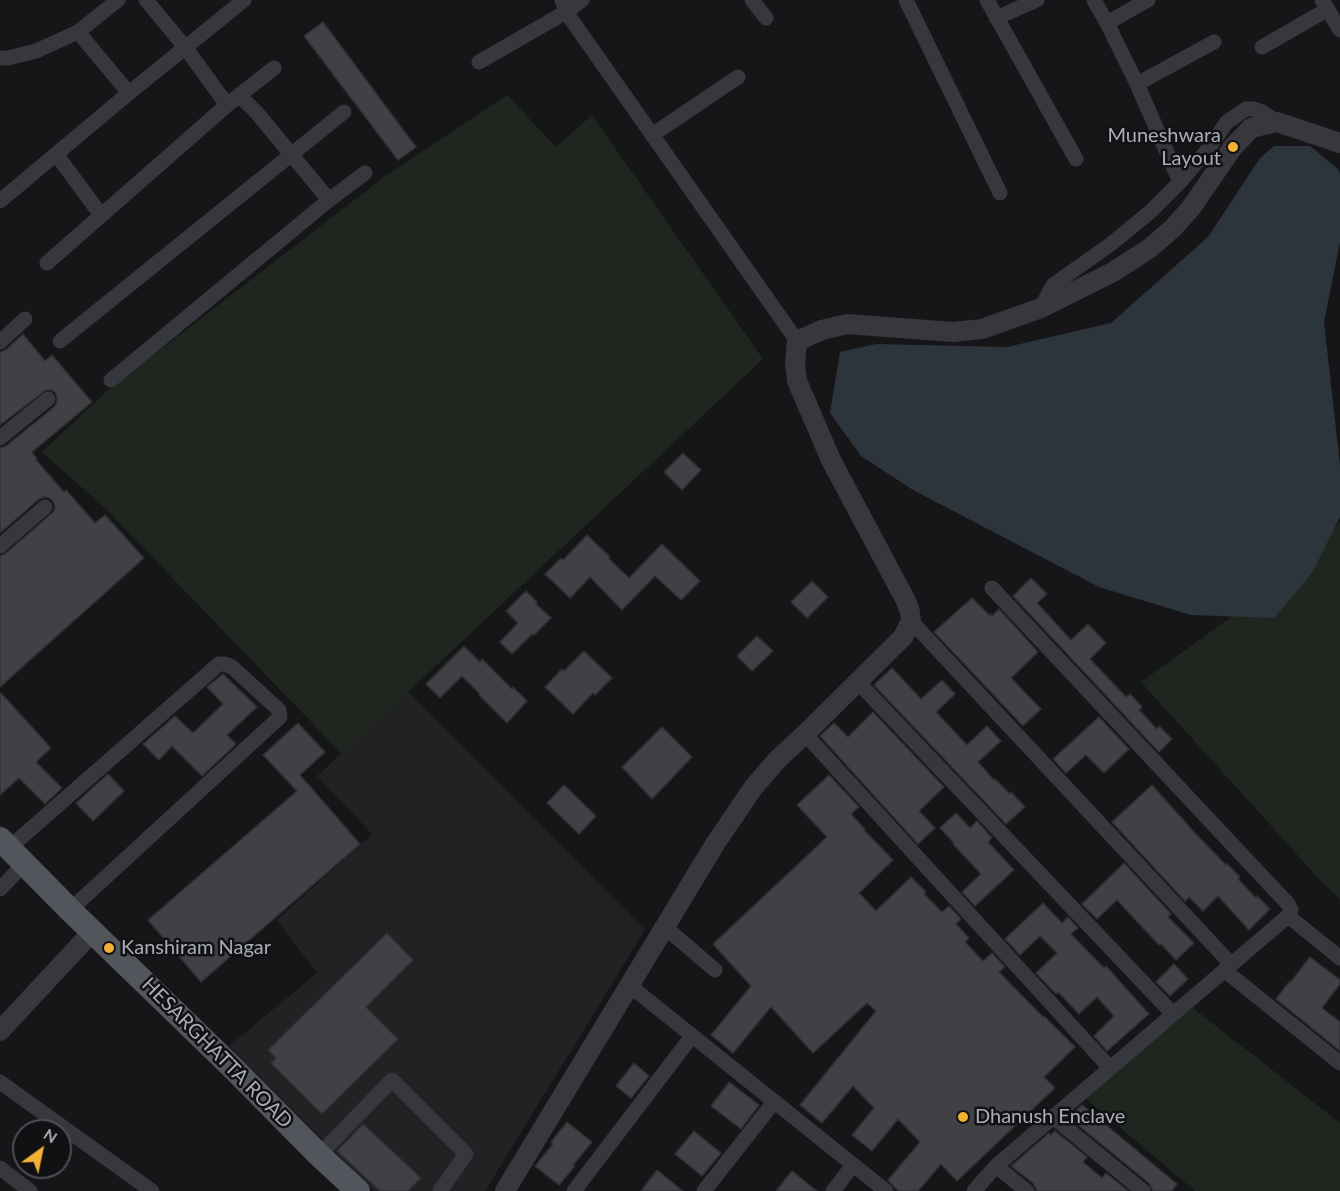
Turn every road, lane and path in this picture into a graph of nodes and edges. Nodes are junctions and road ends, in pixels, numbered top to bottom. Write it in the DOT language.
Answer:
graph roads {
  1 [pos="118,0"];
  2 [pos="146,0"];
  3 [pos="244,0"];
  4 [pos="582,0"];
  5 [pos="752,0"];
  6 [pos="906,0"];
  7 [pos="987,0"];
  8 [pos="1037,0"];
  9 [pos="1094,0"];
  10 [pos="1148,0"];
  11 [pos="1325,5"];
  12 [pos="564,6"];
  13 [pos="766,18"];
  14 [pos="996,18"];
  15 [pos="1107,23"];
  16 [pos="1340,30"];
  17 [pos="78,32"];
  18 [pos="1214,42"];
  19 [pos="185,47"];
  20 [pos="1262,47"];
  21 [pos="0,58"];
  22 [pos="478,62"];
  23 [pos="274,68"];
  24 [pos="738,77"];
  25 [pos="1137,84"];
  26 [pos="129,93"];
  27 [pos="240,95"];
  28 [pos="227,105"];
  29 [pos="344,112"];
  30 [pos="1277,122"];
  31 [pos="652,135"];
  32 [pos="1340,143"];
  33 [pos="56,154"];
  34 [pos="291,154"];
  35 [pos="1076,159"];
  36 [pos="366,173"];
  37 [pos="1180,183"];
  38 [pos="1000,193"];
  39 [pos="329,200"];
  40 [pos="0,201"];
  41 [pos="101,215"];
  42 [pos="47,263"];
  43 [pos="1041,308"];
  44 [pos="25,319"];
  45 [pos="60,341"];
  46 [pos="797,341"];
  47 [pos="0,342"];
  48 [pos="111,381"];
  49 [pos="48,399"];
  50 [pos="0,438"];
  51 [pos="45,507"];
  52 [pos="0,546"];
  53 [pos="992,588"];
  54 [pos="911,621"];
  55 [pos="857,681"];
  56 [pos="806,734"];
  57 [pos="11,850"];
  58 [pos="0,889"];
  59 [pos="70,910"];
  60 [pos="1288,916"];
  61 [pos="665,927"];
  62 [pos="93,931"];
  63 [pos="1340,958"];
  64 [pos="1228,967"];
  65 [pos="715,970"];
  66 [pos="629,985"];
  67 [pos="1173,1014"];
  68 [pos="0,1031"];
  69 [pos="692,1036"];
  70 [pos="1340,1063"];
  71 [pos="1110,1068"];
  72 [pos="0,1082"];
  73 [pos="774,1102"];
  74 [pos="1053,1117"];
  75 [pos="319,1155"];
  76 [pos="853,1165"];
  77 [pos="996,1166"];
  78 [pos="0,1168"];
  79 [pos="30,1191"];
  80 [pos="152,1191"];
  81 [pos="358,1191"];
  82 [pos="440,1191"];
  83 [pos="505,1191"];
  84 [pos="574,1191"];
  85 [pos="704,1191"];
  86 [pos="833,1191"];
  87 [pos="886,1191"];
  88 [pos="974,1191"];
  89 [pos="1027,1191"];
  90 [pos="1143,1191"];
  1 -- 17 [label="street"];
  2 -- 19 [label="street"];
  3 -- 19 [label="street"];
  4 -- 12 [label="street"];
  5 -- 13 [label="street"];
  6 -- 38 [label="street"];
  7 -- 14 [label="street"];
  8 -- 14 [label="street"];
  9 -- 15 [label="street"];
  10 -- 15 [label="street"];
  11 -- 16 [label="street"];
  11 -- 20 [label="street"];
  12 -- 22 [label="street"];
  12 -- 31 [label="street"];
  14 -- 35 [label="street"];
  15 -- 25 [label="street"];
  17 -- 21 [label="street"];
  17 -- 26 [label="street"];
  18 -- 25 [label="street"];
  19 -- 26 [label="street"];
  19 -- 28 [label="street"];
  23 -- 27 [label="street"];
  24 -- 31 [label="street"];
  25 -- 37 [label="street"];
  26 -- 33 [label="street"];
  27 -- 28 [label="street"];
  27 -- 34 [label="street"];
  28 -- 41 [label="street"];
  29 -- 34 [label="street"];
  30 -- 32 [label="street"];
  30 -- 37 [label="street"];
  30 -- 43 [label="street"];
  31 -- 46 [label="street"];
  33 -- 40 [label="street"];
  33 -- 41 [label="street"];
  34 -- 39 [label="street"];
  34 -- 45 [label="street"];
  36 -- 39 [label="street"];
  37 -- 43 [label="street"];
  39 -- 48 [label="street"];
  41 -- 42 [label="street"];
  43 -- 46 [label="street"];
  44 -- 47 [label="street"];
  46 -- 54 [label="street"];
  49 -- 50 [label="street"];
  51 -- 52 [label="street"];
  53 -- 60 [label="street"];
  54 -- 55 [label="street"];
  54 -- 64 [label="street"];
  55 -- 56 [label="street"];
  55 -- 67 [label="street"];
  56 -- 61 [label="street"];
  56 -- 71 [label="street"];
  57 -- 58 [label="street"];
  57 -- 59 [label="main road, HESARGHATTA ROAD"];
  57 -- 59 [label="street"];
  59 -- 62 [label="main road, HESARGHATTA ROAD"];
  60 -- 63 [label="street"];
  60 -- 64 [label="street"];
  61 -- 65 [label="street"];
  61 -- 66 [label="street"];
  62 -- 68 [label="street"];
  62 -- 75 [label="main road, HESARGHATTA ROAD"];
  64 -- 67 [label="street"];
  64 -- 70 [label="street"];
  66 -- 69 [label="street"];
  66 -- 83 [label="street"];
  67 -- 71 [label="street"];
  69 -- 73 [label="street"];
  69 -- 84 [label="street"];
  71 -- 74 [label="street"];
  72 -- 80 [label="street"];
  73 -- 76 [label="street"];
  73 -- 85 [label="street"];
  74 -- 77 [label="street"];
  74 -- 90 [label="street"];
  75 -- 81 [label="main road, HESARGHATTA ROAD"];
  75 -- 82 [label="street"];
  76 -- 86 [label="street"];
  76 -- 87 [label="street"];
  77 -- 88 [label="street"];
  77 -- 89 [label="street"];
  78 -- 79 [label="street"];
}
